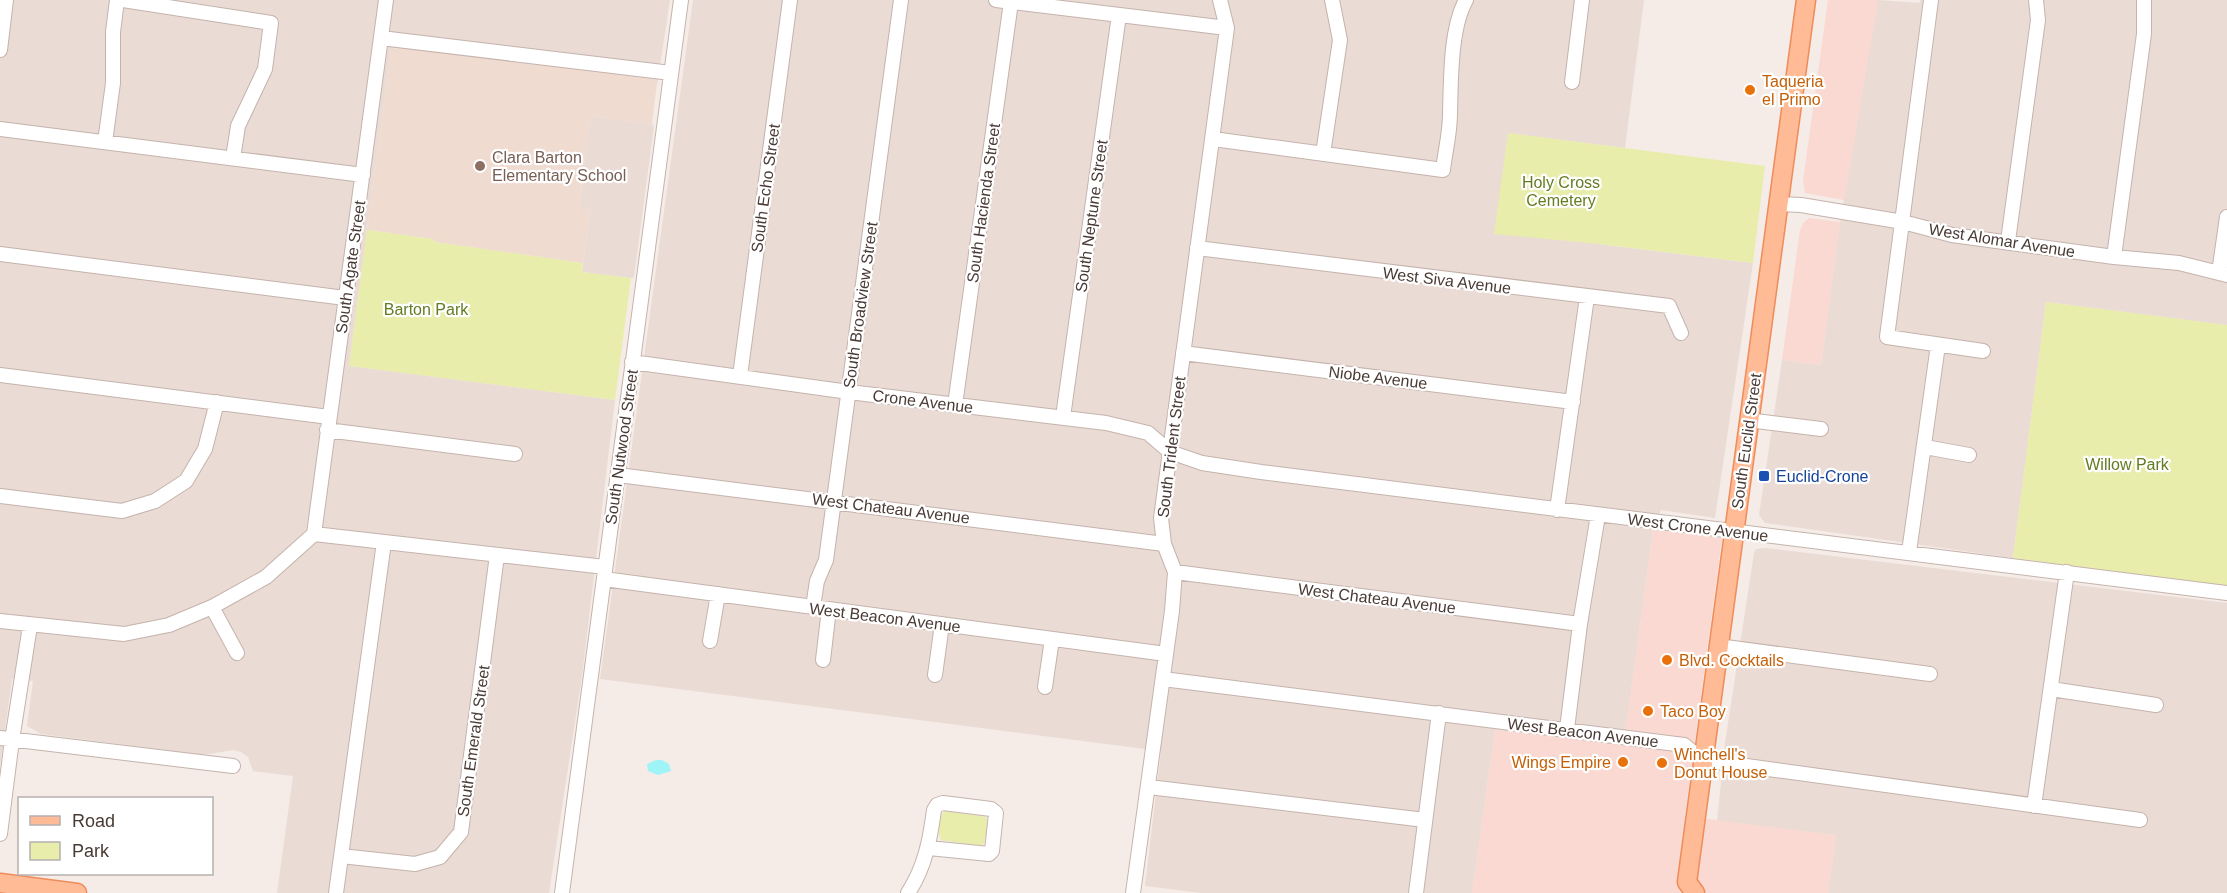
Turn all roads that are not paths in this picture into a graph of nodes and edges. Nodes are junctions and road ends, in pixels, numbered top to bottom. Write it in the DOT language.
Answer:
graph roads {
  1 [pos="6,0"];
  2 [pos="117,0"];
  3 [pos="123,0"];
  4 [pos="386,0"];
  5 [pos="681,0"];
  6 [pos="790,0"];
  7 [pos="901,0"];
  8 [pos="996,0"];
  9 [pos="1220,0"];
  10 [pos="1332,0"];
  11 [pos="1466,0"];
  12 [pos="1582,0"];
  13 [pos="1806,0"];
  14 [pos="1931,0"];
  15 [pos="2036,0"];
  16 [pos="2144,0"];
  17 [pos="1011,2"];
  18 [pos="1119,15"];
  19 [pos="1227,28"];
  20 [pos="381,38"];
  21 [pos="0,50"];
  22 [pos="671,73"];
  23 [pos="1572,82"];
  24 [pos="0,129"];
  25 [pos="1213,139"];
  26 [pos="105,142"];
  27 [pos="1323,154"];
  28 [pos="233,158"];
  29 [pos="363,175"];
  30 [pos="1778,204"];
  31 [pos="2227,218"];
  32 [pos="1903,222"];
  33 [pos="2008,241"];
  34 [pos="1197,248"];
  35 [pos="0,254"];
  36 [pos="2114,257"];
  37 [pos="2223,274"];
  38 [pos="1587,297"];
  39 [pos="345,298"];
  40 [pos="1681,333"];
  41 [pos="1938,345"];
  42 [pos="1983,351"];
  43 [pos="1183,353"];
  44 [pos="632,362"];
  45 [pos="0,375"];
  46 [pos="740,376"];
  47 [pos="849,392"];
  48 [pos="217,402"];
  49 [pos="1573,402"];
  50 [pos="955,405"];
  51 [pos="1063,417"];
  52 [pos="1748,420"];
  53 [pos="328,423"];
  54 [pos="1821,429"];
  55 [pos="1925,447"];
  56 [pos="1170,452"];
  57 [pos="515,454"];
  58 [pos="1969,455"];
  59 [pos="618,475"];
  60 [pos="0,496"];
  61 [pos="835,501"];
  62 [pos="1557,510"];
  63 [pos="1598,515"];
  64 [pos="1733,531"];
  65 [pos="314,534"];
  66 [pos="384,542"];
  67 [pos="1164,544"];
  68 [pos="1909,552"];
  69 [pos="497,555"];
  70 [pos="1175,572"];
  71 [pos="2067,572"];
  72 [pos="604,573"];
  73 [pos="2227,593"];
  74 [pos="718,594"];
  75 [pos="212,607"];
  76 [pos="813,607"];
  77 [pos="829,609"];
  78 [pos="0,621"];
  79 [pos="942,624"];
  80 [pos="1580,624"];
  81 [pos="30,626"];
  82 [pos="1052,639"];
  83 [pos="710,641"];
  84 [pos="1718,646"];
  85 [pos="237,653"];
  86 [pos="1166,654"];
  87 [pos="823,660"];
  88 [pos="1930,674"];
  89 [pos="935,675"];
  90 [pos="1163,679"];
  91 [pos="1045,687"];
  92 [pos="2051,689"];
  93 [pos="2156,705"];
  94 [pos="1439,713"];
  95 [pos="1567,729"];
  96 [pos="6,739"];
  97 [pos="1704,760"];
  98 [pos="233,766"];
  99 [pos="1149,787"];
  100 [pos="2034,806"];
  101 [pos="1425,820"];
  102 [pos="2140,820"];
  103 [pos="0,834"];
  104 [pos="929,848"];
  105 [pos="341,856"];
  106 [pos="0,883"];
  107 [pos="1685,889"];
  108 [pos="77,893"];
  109 [pos="336,893"];
  110 [pos="562,893"];
  111 [pos="908,893"];
  112 [pos="1134,893"];
  113 [pos="1416,893"];
  1 -- 21 [label="street"];
  2 -- 26 [label="street"];
  3 -- 28 [label="street"];
  4 -- 20 [label="street, South Agate Street"];
  5 -- 22 [label="street, South Nutwood Street"];
  6 -- 46 [label="street, South Echo Street"];
  7 -- 47 [label="street, South Broadview Street"];
  8 -- 17 [label="street"];
  9 -- 19 [label="street, South Trident Street"];
  10 -- 27 [label="street"];
  11 -- 27 [label="street"];
  12 -- 23 [label="street"];
  13 -- 30 [label="main road, South Euclid Street"];
  14 -- 32 [label="street"];
  15 -- 33 [label="street"];
  16 -- 36 [label="street"];
  17 -- 18 [label="street"];
  17 -- 50 [label="street, South Hacienda Street"];
  18 -- 19 [label="street"];
  18 -- 51 [label="street, South Neptune Street"];
  19 -- 25 [label="street, South Trident Street"];
  20 -- 22 [label="street"];
  20 -- 29 [label="street, South Agate Street"];
  22 -- 44 [label="street, South Nutwood Street"];
  24 -- 26 [label="street"];
  25 -- 27 [label="street"];
  25 -- 34 [label="street, South Trident Street"];
  26 -- 28 [label="street"];
  28 -- 29 [label="street"];
  29 -- 39 [label="street, South Agate Street"];
  30 -- 32 [label="street, West Alomar Avenue"];
  30 -- 52 [label="main road, South Euclid Street"];
  31 -- 37 [label="street"];
  32 -- 33 [label="street, West Alomar Avenue"];
  32 -- 41 [label="street"];
  33 -- 36 [label="street, West Alomar Avenue"];
  34 -- 38 [label="street, West Siva Avenue"];
  34 -- 43 [label="street, South Trident Street"];
  35 -- 39 [label="street"];
  36 -- 37 [label="street, West Alomar Avenue"];
  38 -- 40 [label="street, West Siva Avenue"];
  38 -- 49 [label="street"];
  39 -- 53 [label="street, South Agate Street"];
  41 -- 42 [label="street"];
  41 -- 55 [label="street"];
  43 -- 49 [label="street, Niobe Avenue"];
  43 -- 56 [label="street, South Trident Street"];
  44 -- 46 [label="street, Crone Avenue"];
  44 -- 59 [label="street, South Nutwood Street"];
  45 -- 48 [label="street"];
  46 -- 47 [label="street, Crone Avenue"];
  47 -- 50 [label="street, Crone Avenue"];
  47 -- 61 [label="street, South Broadview Street"];
  48 -- 53 [label="street"];
  48 -- 60 [label="street"];
  49 -- 62 [label="street"];
  50 -- 51 [label="street, Crone Avenue"];
  51 -- 56 [label="street, Crone Avenue"];
  52 -- 54 [label="street"];
  52 -- 64 [label="main road, South Euclid Street"];
  53 -- 57 [label="street"];
  53 -- 65 [label="street, South Agate Street"];
  55 -- 58 [label="street"];
  55 -- 68 [label="street"];
  56 -- 62 [label="street, West Crone Avenue"];
  56 -- 67 [label="street, South Trident Street"];
  59 -- 61 [label="street, West Chateau Avenue"];
  59 -- 72 [label="street, South Nutwood Street"];
  61 -- 67 [label="street, West Chateau Avenue"];
  61 -- 76 [label="street, South Broadview Street"];
  62 -- 63 [label="street, West Crone Avenue"];
  63 -- 64 [label="street, West Crone Avenue"];
  63 -- 80 [label="street"];
  64 -- 68 [label="street, West Crone Avenue"];
  64 -- 84 [label="main road, South Euclid Street"];
  65 -- 66 [label="street, West Beacon Avenue"];
  65 -- 75 [label="street"];
  66 -- 69 [label="street, West Beacon Avenue"];
  66 -- 105 [label="street"];
  67 -- 70 [label="street, South Trident Street"];
  68 -- 71 [label="street, West Crone Avenue"];
  69 -- 72 [label="street, West Beacon Avenue"];
  69 -- 105 [label="street, South Emerald Street"];
  70 -- 80 [label="street, West Chateau Avenue"];
  70 -- 86 [label="street, South Trident Street"];
  71 -- 73 [label="street, West Crone Avenue"];
  71 -- 92 [label="street"];
  72 -- 74 [label="street, West Beacon Avenue"];
  72 -- 110 [label="street, South Nutwood Street"];
  74 -- 76 [label="street, West Beacon Avenue"];
  74 -- 83 [label="street"];
  75 -- 81 [label="street"];
  75 -- 85 [label="street"];
  76 -- 77 [label="street, West Beacon Avenue"];
  77 -- 79 [label="street, West Beacon Avenue"];
  77 -- 87 [label="street"];
  78 -- 81 [label="street"];
  79 -- 82 [label="street, West Beacon Avenue"];
  79 -- 89 [label="street"];
  80 -- 95 [label="street"];
  81 -- 96 [label="street"];
  82 -- 86 [label="street, West Beacon Avenue"];
  82 -- 91 [label="street"];
  84 -- 88 [label="street"];
  84 -- 97 [label="main road, South Euclid Street"];
  86 -- 90 [label="street, South Trident Street"];
  90 -- 94 [label="street, West Beacon Avenue"];
  90 -- 99 [label="street, South Trident Street"];
  92 -- 93 [label="street"];
  92 -- 100 [label="street"];
  94 -- 95 [label="street, West Beacon Avenue"];
  94 -- 101 [label="street"];
  95 -- 97 [label="street, West Beacon Avenue"];
  96 -- 98 [label="street"];
  96 -- 103 [label="street"];
  97 -- 100 [label="street, West Beacon Avenue"];
  97 -- 107 [label="main road, South Euclid Street"];
  99 -- 101 [label="street"];
  99 -- 112 [label="street, South Trident Street"];
  100 -- 102 [label="street, West Beacon Avenue"];
  101 -- 113 [label="street"];
  104 -- 104 [label="street"];
  104 -- 111 [label="street"];
  105 -- 109 [label="street"];
  106 -- 108 [label="main road"];
}
